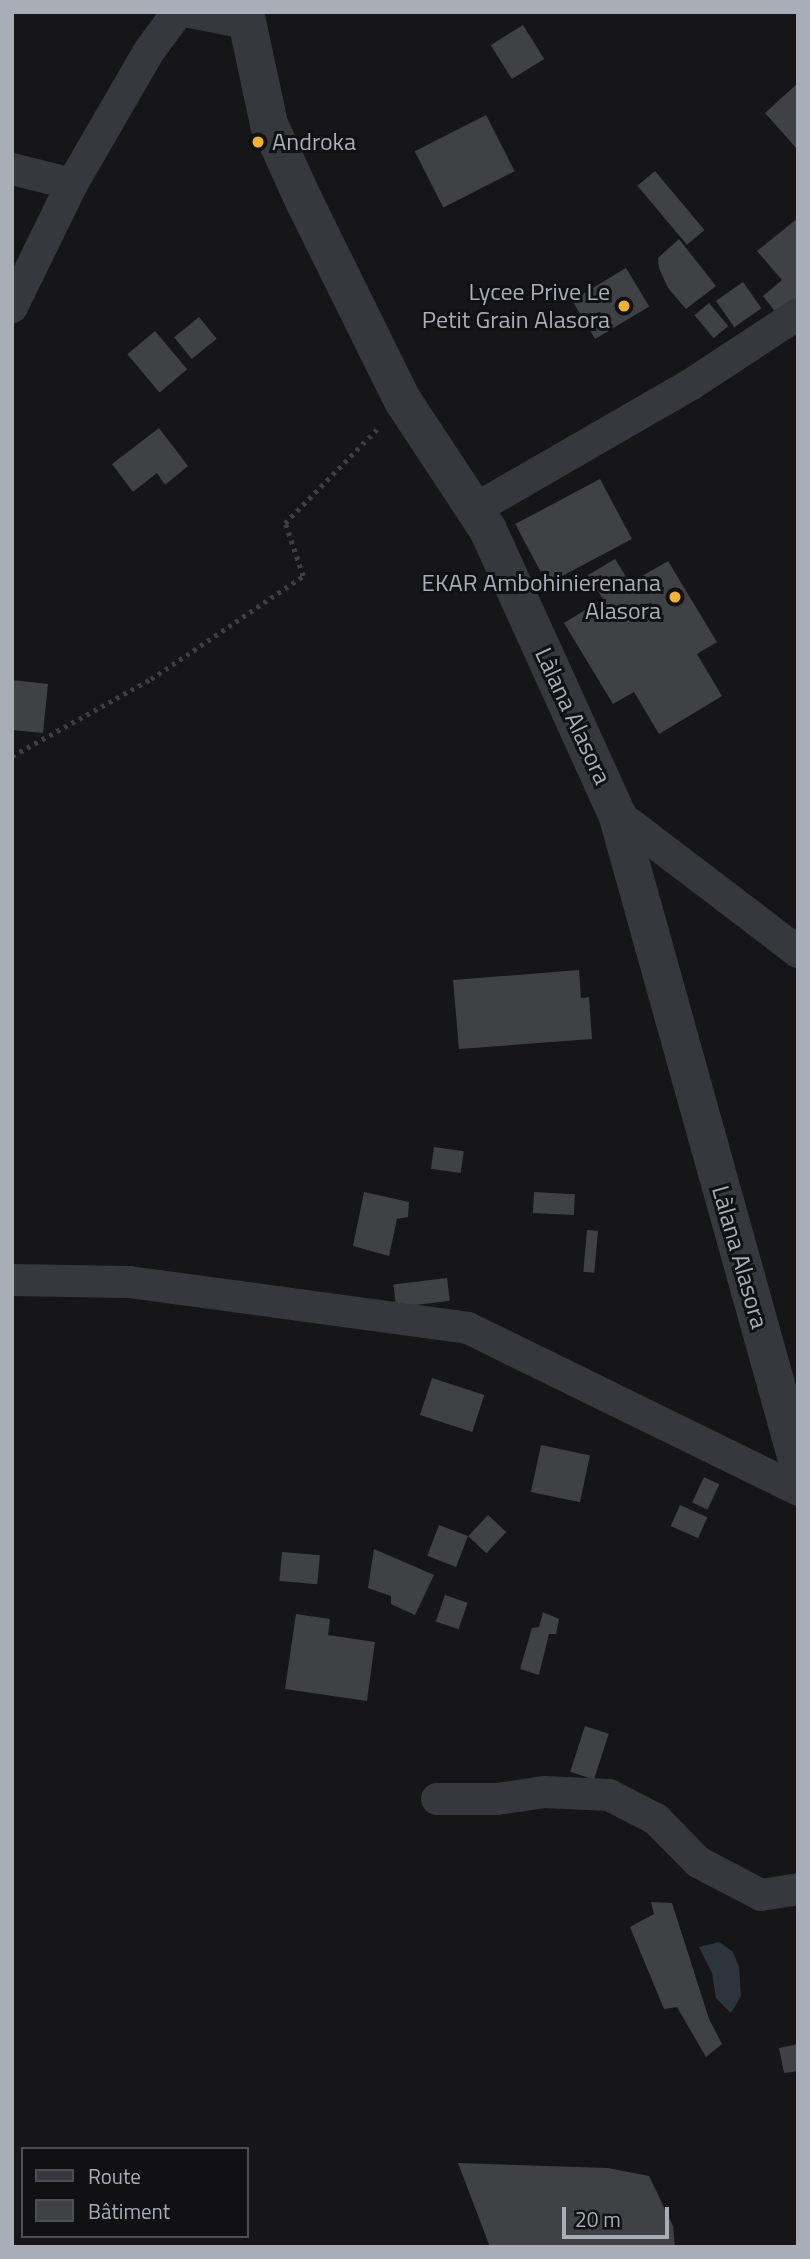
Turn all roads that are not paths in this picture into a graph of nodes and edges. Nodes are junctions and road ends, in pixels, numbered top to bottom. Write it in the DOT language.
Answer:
graph roads {
  1 [pos="178,12"];
  2 [pos="190,12"];
  3 [pos="246,18"];
  4 [pos="12,169"];
  5 [pos="72,184"];
  6 [pos="12,307"];
  7 [pos="798,314"];
  8 [pos="475,509"];
  9 [pos="617,814"];
  10 [pos="798,952"];
  11 [pos="12,1280"];
  12 [pos="798,1463"];
  13 [pos="798,1490"];
  14 [pos="437,1799"];
  15 [pos="798,1889"];
  1 -- 5 [label="street"];
  2 -- 3 [label="street"];
  3 -- 8 [label="street, Làlana Alasora"];
  4 -- 5 [label="street"];
  5 -- 6 [label="street"];
  7 -- 8 [label="street"];
  8 -- 9 [label="street, Làlana Alasora"];
  9 -- 10 [label="street"];
  9 -- 12 [label="street, Làlana Alasora"];
  11 -- 13 [label="street"];
  14 -- 15 [label="street"];
}
